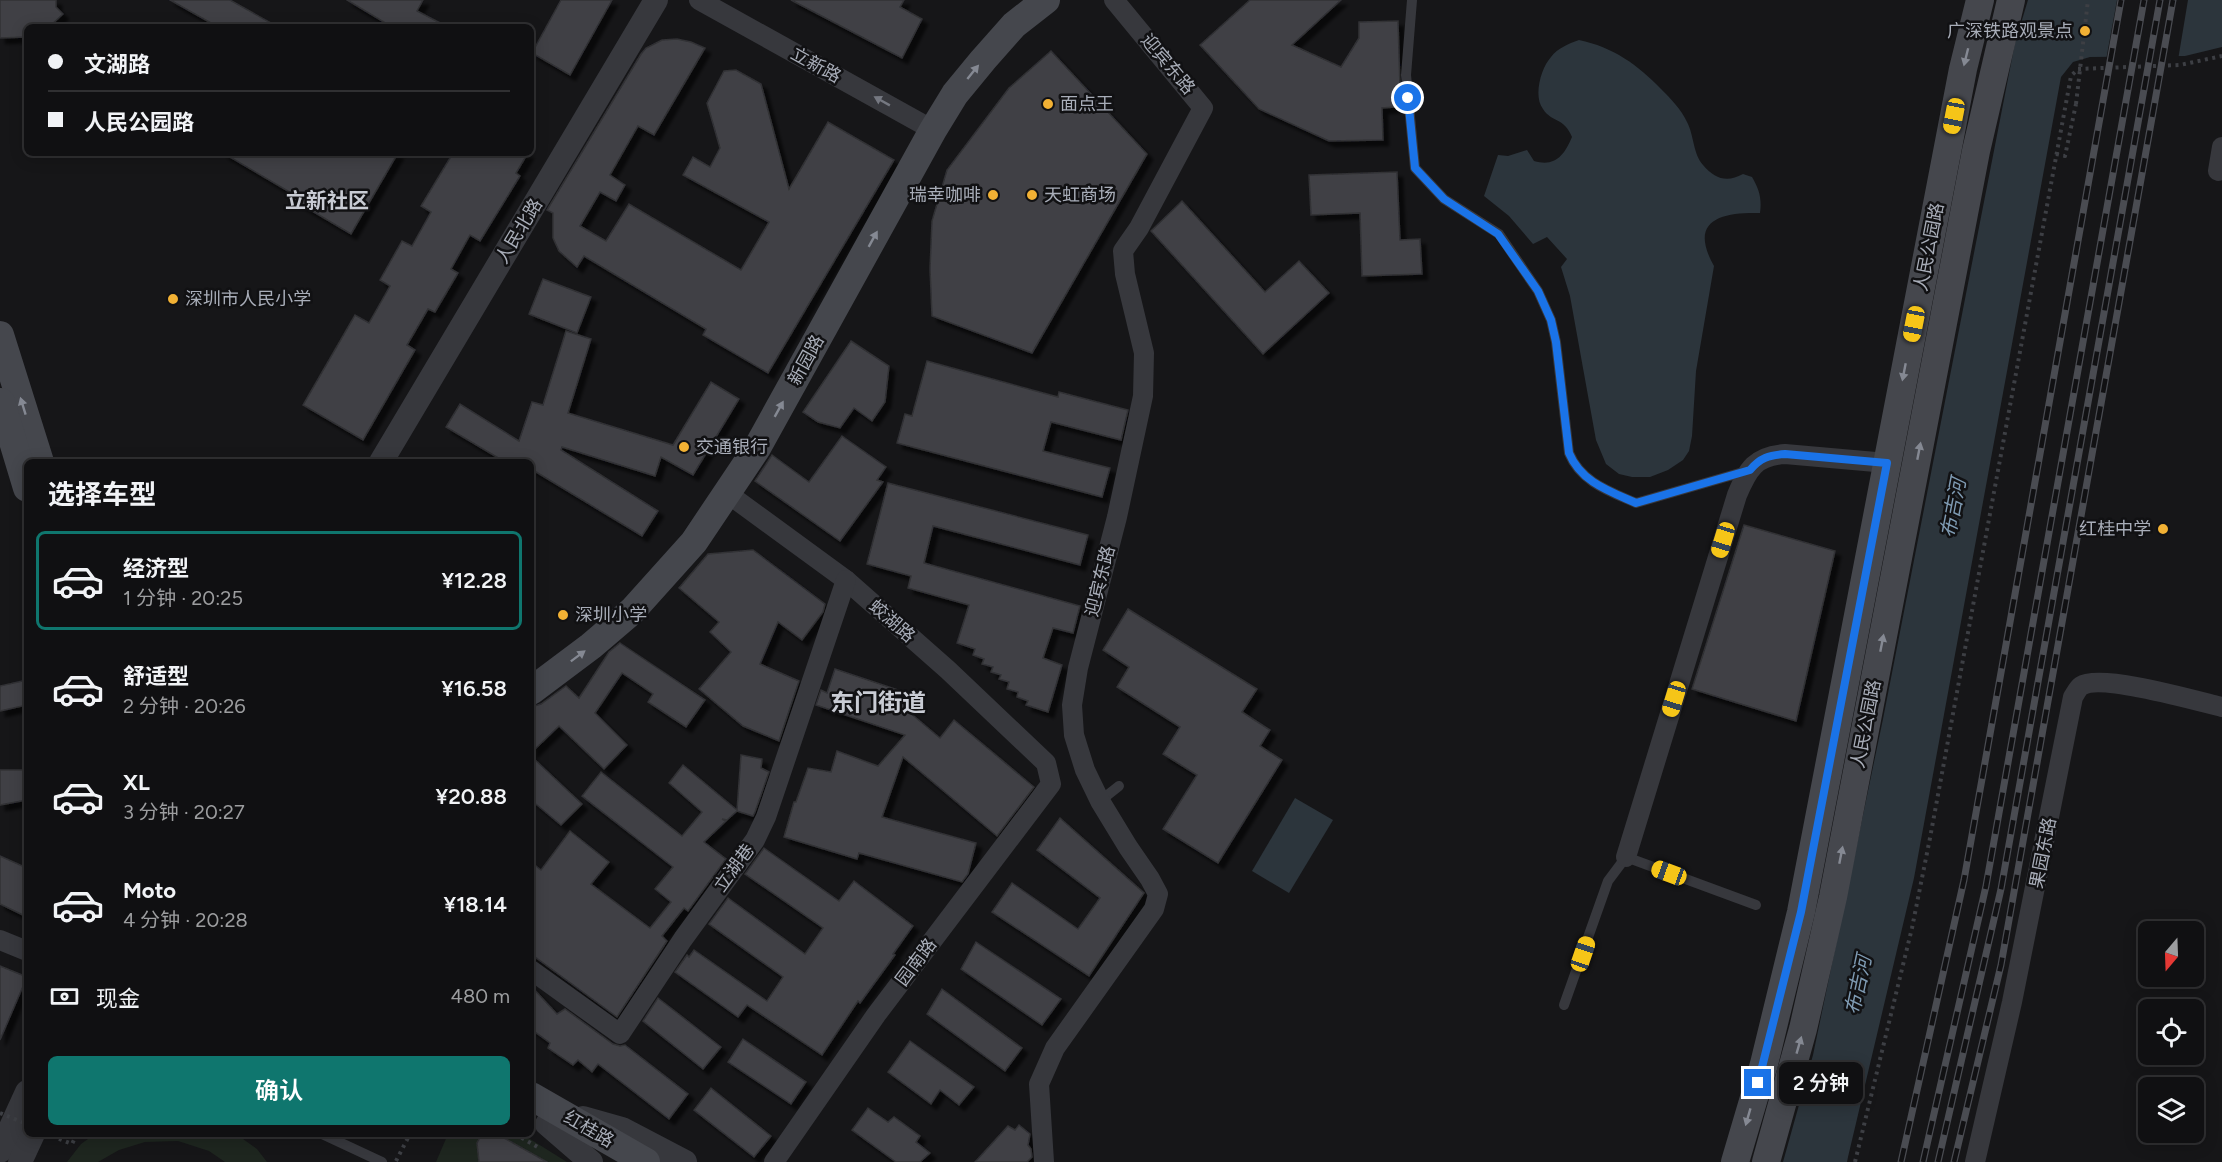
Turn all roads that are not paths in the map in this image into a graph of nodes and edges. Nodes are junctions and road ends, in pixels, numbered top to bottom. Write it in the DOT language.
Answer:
graph roads {
  1 [pos="656,0"];
  2 [pos="699,0"];
  3 [pos="1046,0"];
  4 [pos="1114,0"];
  5 [pos="1412,0"];
  6 [pos="1980,0"];
  7 [pos="2011,0"];
  8 [pos="933,130"];
  9 [pos="2222,147"];
  10 [pos="2218,171"];
  11 [pos="0,334"];
  12 [pos="0,400"];
  13 [pos="39,459"];
  14 [pos="383,459"];
  15 [pos="1887,463"];
  16 [pos="1750,470"];
  17 [pos="24,478"];
  18 [pos="727,493"];
  19 [pos="846,580"];
  20 [pos="534,689"];
  21 [pos="2222,707"];
  22 [pos="1046,763"];
  23 [pos="1119,786"];
  24 [pos="1100,801"];
  25 [pos="1626,857"];
  26 [pos="1756,905"];
  27 [pos="0,940"];
  28 [pos="24,950"];
  29 [pos="534,971"];
  30 [pos="1564,1005"];
  31 [pos="24,1099"];
  32 [pos="541,1111"];
  33 [pos="32,1137"];
  34 [pos="328,1137"];
  35 [pos="0,1151"];
  36 [pos="375,1161"];
  37 [pos="20,1162"];
  38 [pos="591,1162"];
  39 [pos="616,1162"];
  40 [pos="646,1162"];
  41 [pos="685,1162"];
  42 [pos="774,1162"];
  43 [pos="1044,1162"];
  44 [pos="1735,1162"];
  45 [pos="1766,1162"];
  46 [pos="1975,1162"];
  1 -- 14 [label="street, 人民北路"];
  8 -- 2 [label="street, 立新路, one-way"];
  8 -- 3 [label="main road, 新园路, one-way"];
  4 -- 24 [label="street, 迎宾东路"];
  5 -- 16 [label="lane"];
  6 -- 15 [label="main road, 人民公园路, one-way"];
  45 -- 7 [label="main road, 人民公园路, one-way"];
  18 -- 8 [label="main road, 新园路, one-way"];
  9 -- 10 [label="street"];
  13 -- 11 [label="main road, one-way"];
  12 -- 17 [label="main road"];
  15 -- 16 [label="street"];
  15 -- 44 [label="main road, 人民公园路, one-way"];
  16 -- 25 [label="street"];
  18 -- 19 [label="street, 蛟湖路"];
  20 -- 18 [label="main road, 新园路, one-way"];
  19 -- 22 [label="street, 蛟湖路"];
  19 -- 29 [label="street, 立湖巷"];
  21 -- 46 [label="street, 果园东路"];
  22 -- 42 [label="street, 园南路"];
  23 -- 24 [label="lane"];
  24 -- 43 [label="street, 迎宾东路"];
  25 -- 26 [label="lane"];
  25 -- 30 [label="lane"];
  27 -- 28 [label="street"];
  31 -- 35 [label="street"];
  32 -- 38 [label="street"];
  32 -- 39 [label="main road, 红桂路"];
  32 -- 40 [label="main road, 红桂路"];
  32 -- 41 [label="street"];
  33 -- 37 [label="street"];
  34 -- 36 [label="lane"];
}
